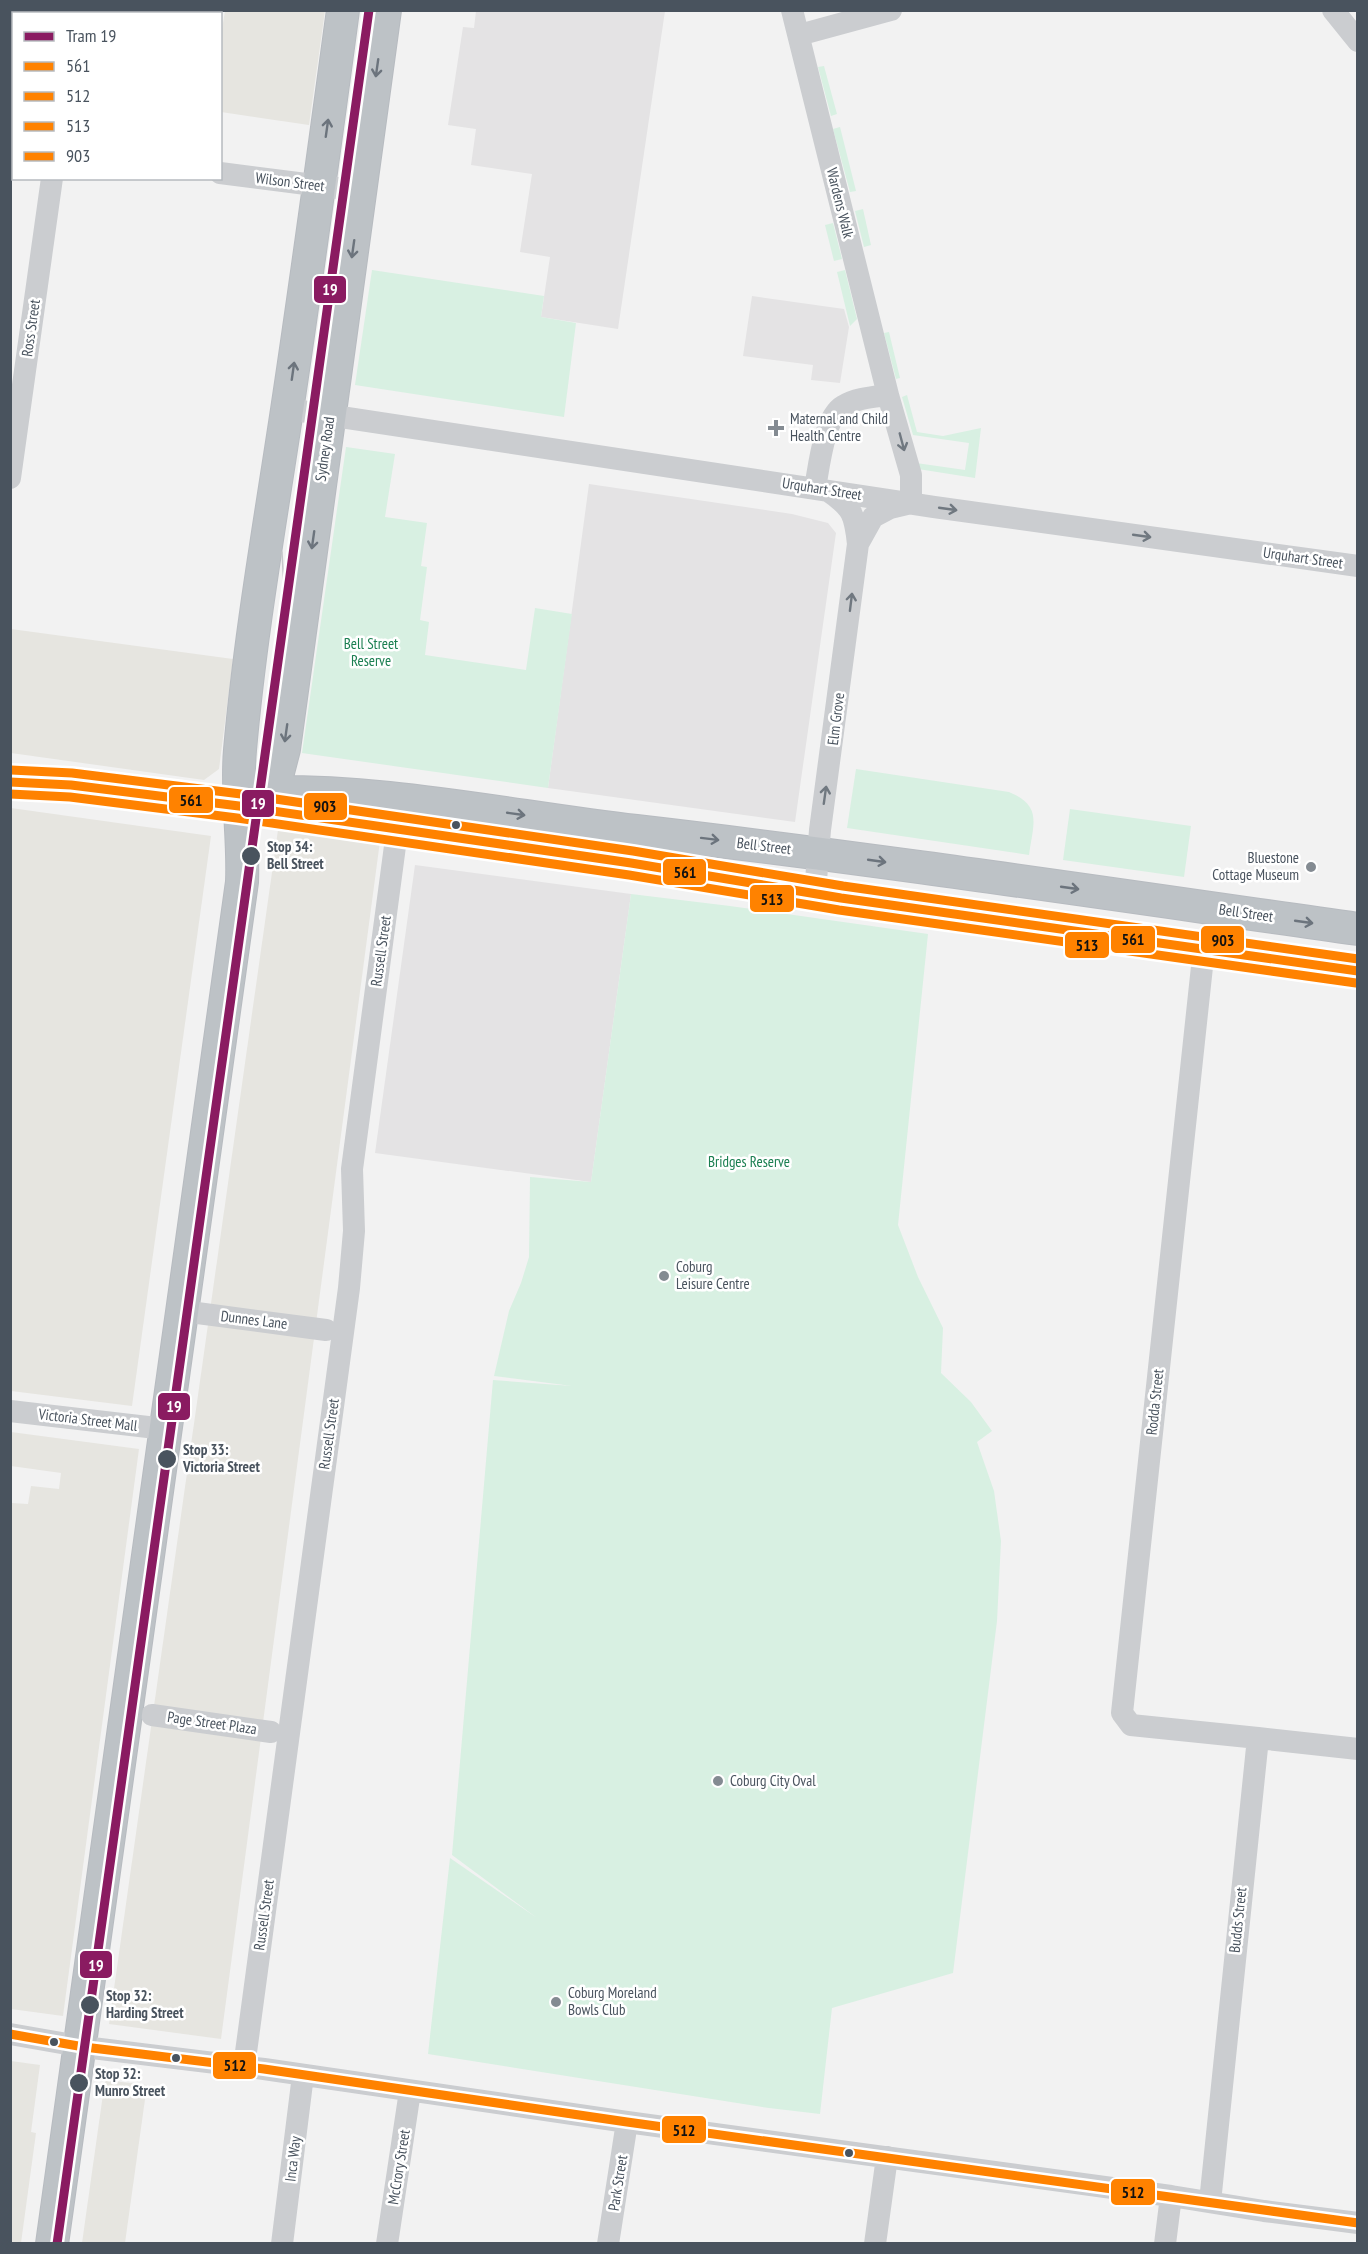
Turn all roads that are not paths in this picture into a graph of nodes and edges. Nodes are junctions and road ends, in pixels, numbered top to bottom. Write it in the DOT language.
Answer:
graph roads {
  1 [pos="344,10"];
  2 [pos="385,10"];
  3 [pos="792,10"];
  4 [pos="891,10"];
  5 [pos="1333,10"];
  6 [pos="799,34"];
  7 [pos="1358,40"];
  8 [pos="222,173"];
  9 [pos="52,180"];
  10 [pos="319,186"];
  11 [pos="361,191"];
  12 [pos="888,395"];
  13 [pos="288,409"];
  14 [pos="330,415"];
  15 [pos="10,478"];
  16 [pos="821,489"];
  17 [pos="911,503"];
  18 [pos="858,544"];
  19 [pos="1358,566"];
  20 [pos="10,772"];
  21 [pos="10,782"];
  22 [pos="58,784"];
  23 [pos="255,800"];
  24 [pos="399,814"];
  25 [pos="634,830"];
  26 [pos="819,853"];
  27 [pos="631,863"];
  28 [pos="815,893"];
  29 [pos="1358,929"];
  30 [pos="1204,948"];
  31 [pos="1358,971"];
  32 [pos="182,1311"];
  33 [pos="326,1330"];
  34 [pos="10,1411"];
  35 [pos="165,1429"];
  36 [pos="152,1715"];
  37 [pos="271,1732"];
  38 [pos="1258,1738"];
  39 [pos="1358,1749"];
  40 [pos="10,2034"];
  41 [pos="79,2046"];
  42 [pos="244,2067"];
  43 [pos="303,2075"];
  44 [pos="410,2091"];
  45 [pos="627,2122"];
  46 [pos="887,2157"];
  47 [pos="1171,2196"];
  48 [pos="1210,2202"];
  49 [pos="1358,2223"];
  50 [pos="52,2244"];
  51 [pos="282,2244"];
  52 [pos="387,2244"];
  53 [pos="608,2244"];
  54 [pos="875,2244"];
  55 [pos="1165,2244"];
  10 -- 1 [label="highway, Sydney Road, one-way"];
  2 -- 11 [label="highway, Sydney Road, one-way"];
  3 -- 6 [label="street, Wardens Walk"];
  4 -- 6 [label="street"];
  5 -- 7 [label="street"];
  6 -- 12 [label="street, Wardens Walk"];
  8 -- 10 [label="street, Wilson Street"];
  9 -- 15 [label="street, Ross Street"];
  10 -- 11 [label="street, Wilson Street"];
  13 -- 10 [label="highway, Sydney Road, one-way"];
  11 -- 14 [label="highway, Sydney Road, one-way"];
  12 -- 16 [label="street"];
  12 -- 17 [label="street, Wardens Walk, one-way"];
  13 -- 14 [label="street, Urquhart Street"];
  13 -- 23 [label="highway, Sydney Road"];
  14 -- 16 [label="street, Urquhart Street"];
  14 -- 23 [label="highway, Sydney Road, one-way"];
  16 -- 17 [label="street, Urquhart Street"];
  16 -- 18 [label="street, Elm Grove"];
  17 -- 18 [label="street, Elm Grove"];
  17 -- 19 [label="street, Urquhart Street, one-way"];
  26 -- 18 [label="street, Elm Grove, one-way"];
  20 -- 22 [label="highway, Bell Street"];
  21 -- 22 [label="highway, Bell Street"];
  22 -- 23 [label="highway, Bell Street"];
  23 -- 24 [label="highway, Bell Street"];
  23 -- 32 [label="highway, Sydney Road"];
  24 -- 25 [label="highway, Bell Street, one-way"];
  24 -- 27 [label="highway, Bell Street"];
  24 -- 42 [label="street, Russell Street"];
  25 -- 26 [label="highway, Bell Street, one-way"];
  25 -- 27 [label="highway"];
  26 -- 28 [label="street, Elm Grove"];
  26 -- 29 [label="highway, Bell Street, one-way"];
  27 -- 28 [label="highway, Bell Street"];
  28 -- 30 [label="highway, Bell Street"];
  30 -- 31 [label="highway, Bell Street"];
  30 -- 38 [label="street, Rodda Street"];
  32 -- 33 [label="street, Dunnes Lane"];
  32 -- 35 [label="highway, Sydney Road"];
  34 -- 35 [label="street, Victoria Street Mall"];
  35 -- 41 [label="highway, Sydney Road"];
  36 -- 37 [label="street, Page Street Plaza"];
  38 -- 39 [label="street"];
  38 -- 48 [label="street, Budds Street"];
  40 -- 41 [label="street"];
  41 -- 42 [label="street"];
  41 -- 50 [label="highway, Sydney Road"];
  42 -- 43 [label="street"];
  43 -- 44 [label="street"];
  43 -- 51 [label="street, Inca Way"];
  44 -- 45 [label="street"];
  44 -- 52 [label="street, McCrory Street"];
  45 -- 46 [label="street"];
  45 -- 53 [label="street, Park Street"];
  46 -- 47 [label="street"];
  46 -- 54 [label="street"];
  47 -- 48 [label="street"];
  47 -- 55 [label="street"];
  48 -- 49 [label="street"];
}
